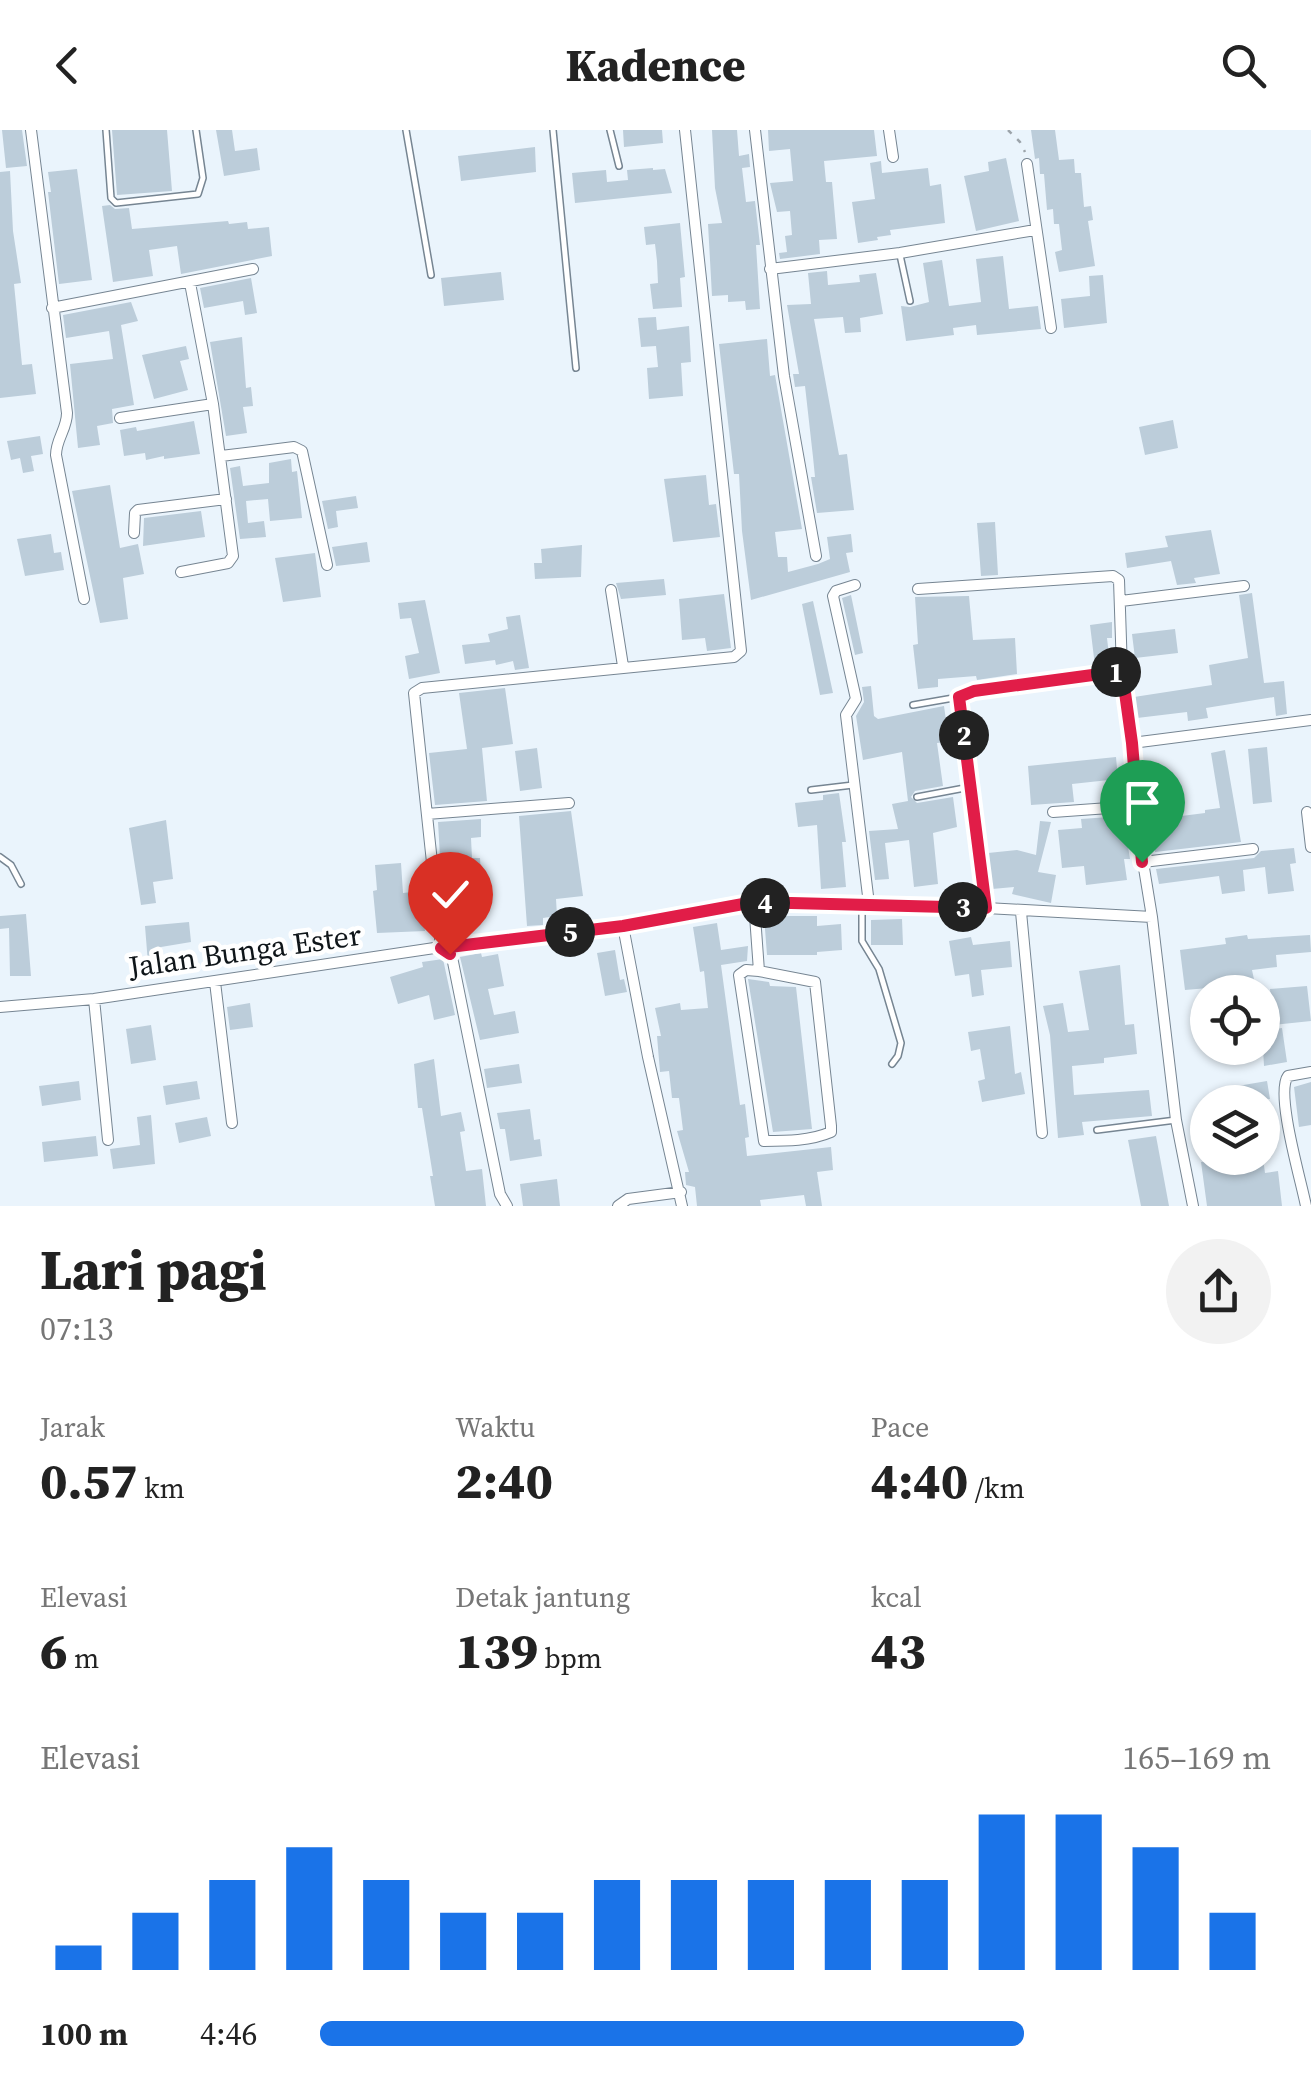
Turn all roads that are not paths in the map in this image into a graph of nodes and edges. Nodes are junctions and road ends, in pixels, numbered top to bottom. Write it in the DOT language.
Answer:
graph roads {
  1 [pos="31,130"];
  2 [pos="106,130"];
  3 [pos="196,130"];
  4 [pos="406,130"];
  5 [pos="553,130"];
  6 [pos="610,130"];
  7 [pos="685,130"];
  8 [pos="755,130"];
  9 [pos="889,130"];
  10 [pos="893,157"];
  11 [pos="1027,164"];
  12 [pos="619,166"];
  13 [pos="1035,230"];
  14 [pos="900,253"];
  15 [pos="770,269"];
  16 [pos="253,270"];
  17 [pos="431,275"];
  18 [pos="190,283"];
  19 [pos="910,302"];
  20 [pos="52,308"];
  21 [pos="1052,328"];
  22 [pos="576,368"];
  23 [pos="214,404"];
  24 [pos="120,418"];
  25 [pos="221,456"];
  26 [pos="226,498"];
  27 [pos="134,534"];
  28 [pos="816,556"];
  29 [pos="327,565"];
  30 [pos="181,572"];
  31 [pos="854,585"];
  32 [pos="1244,586"];
  33 [pos="918,589"];
  34 [pos="610,590"];
  35 [pos="84,599"];
  36 [pos="1121,600"];
  37 [pos="622,666"];
  38 [pos="1122,671"];
  39 [pos="959,697"];
  40 [pos="912,705"];
  41 [pos="1311,720"];
  42 [pos="1132,743"];
  43 [pos="856,784"];
  44 [pos="970,787"];
  45 [pos="811,790"];
  46 [pos="916,797"];
  47 [pos="569,803"];
  48 [pos="1136,806"];
  49 [pos="1053,812"];
  50 [pos="1307,812"];
  51 [pos="426,814"];
  52 [pos="1311,846"];
  53 [pos="1253,849"];
  54 [pos="0,857"];
  55 [pos="1142,862"];
  56 [pos="21,884"];
  57 [pos="754,902"];
  58 [pos="866,904"];
  59 [pos="986,908"];
  60 [pos="1021,912"];
  61 [pos="1152,918"];
  62 [pos="623,926"];
  63 [pos="441,948"];
  64 [pos="759,971"];
  65 [pos="215,982"];
  66 [pos="94,999"];
  67 [pos="0,1007"];
  68 [pos="892,1064"];
  69 [pos="1311,1072"];
  70 [pos="1176,1120"];
  71 [pos="232,1124"];
  72 [pos="1098,1130"];
  73 [pos="1042,1133"];
  74 [pos="108,1140"];
  75 [pos="1311,1152"];
  76 [pos="1296,1154"];
  77 [pos="681,1192"];
  78 [pos="507,1206"];
  79 [pos="618,1206"];
  80 [pos="682,1206"];
  81 [pos="1192,1206"];
  82 [pos="1306,1206"];
  1 -- 20 [label="street"];
  2 -- 3 [label="lane"];
  4 -- 17 [label="lane"];
  5 -- 22 [label="lane"];
  6 -- 12 [label="lane"];
  7 -- 37 [label="street"];
  8 -- 15 [label="street"];
  9 -- 10 [label="street"];
  11 -- 13 [label="street"];
  13 -- 14 [label="street"];
  13 -- 21 [label="street"];
  14 -- 15 [label="street"];
  14 -- 19 [label="lane"];
  15 -- 28 [label="street"];
  16 -- 18 [label="street"];
  18 -- 20 [label="street"];
  18 -- 23 [label="street"];
  20 -- 35 [label="street"];
  23 -- 24 [label="street"];
  23 -- 25 [label="street"];
  25 -- 26 [label="street"];
  25 -- 29 [label="street"];
  26 -- 27 [label="street"];
  26 -- 30 [label="street"];
  31 -- 43 [label="street"];
  32 -- 36 [label="street"];
  33 -- 36 [label="street"];
  34 -- 37 [label="street"];
  36 -- 38 [label="street"];
  37 -- 51 [label="street"];
  38 -- 39 [label="street"];
  38 -- 42 [label="street"];
  39 -- 40 [label="lane"];
  39 -- 44 [label="street"];
  41 -- 42 [label="street"];
  42 -- 48 [label="street"];
  43 -- 45 [label="lane"];
  43 -- 58 [label="street"];
  44 -- 46 [label="lane"];
  44 -- 59 [label="street"];
  47 -- 51 [label="street"];
  48 -- 49 [label="street"];
  48 -- 55 [label="street"];
  50 -- 52 [label="street"];
  51 -- 63 [label="street"];
  53 -- 55 [label="street"];
  54 -- 56 [label="lane"];
  55 -- 61 [label="street"];
  57 -- 58 [label="street, Jalan Bunga Ester"];
  57 -- 62 [label="street, Jalan Bunga Ester"];
  57 -- 64 [label="street"];
  58 -- 59 [label="street, Jalan Bunga Ester"];
  58 -- 68 [label="lane"];
  59 -- 60 [label="street, Jalan Bunga Ester"];
  60 -- 61 [label="street, Jalan Bunga Ester"];
  60 -- 73 [label="street"];
  61 -- 70 [label="street"];
  62 -- 63 [label="street, Jalan Bunga Ester"];
  62 -- 77 [label="street"];
  63 -- 65 [label="street, Jalan Bunga Ester"];
  63 -- 78 [label="street"];
  64 -- 64 [label="street"];
  65 -- 66 [label="street, Jalan Bunga Ester"];
  65 -- 71 [label="street"];
  66 -- 67 [label="street, Jalan Bunga Ester"];
  66 -- 74 [label="street"];
  69 -- 76 [label="street"];
  70 -- 72 [label="lane"];
  70 -- 81 [label="street"];
  75 -- 76 [label="street"];
  76 -- 82 [label="street"];
  77 -- 79 [label="street"];
  77 -- 80 [label="street"];
}
